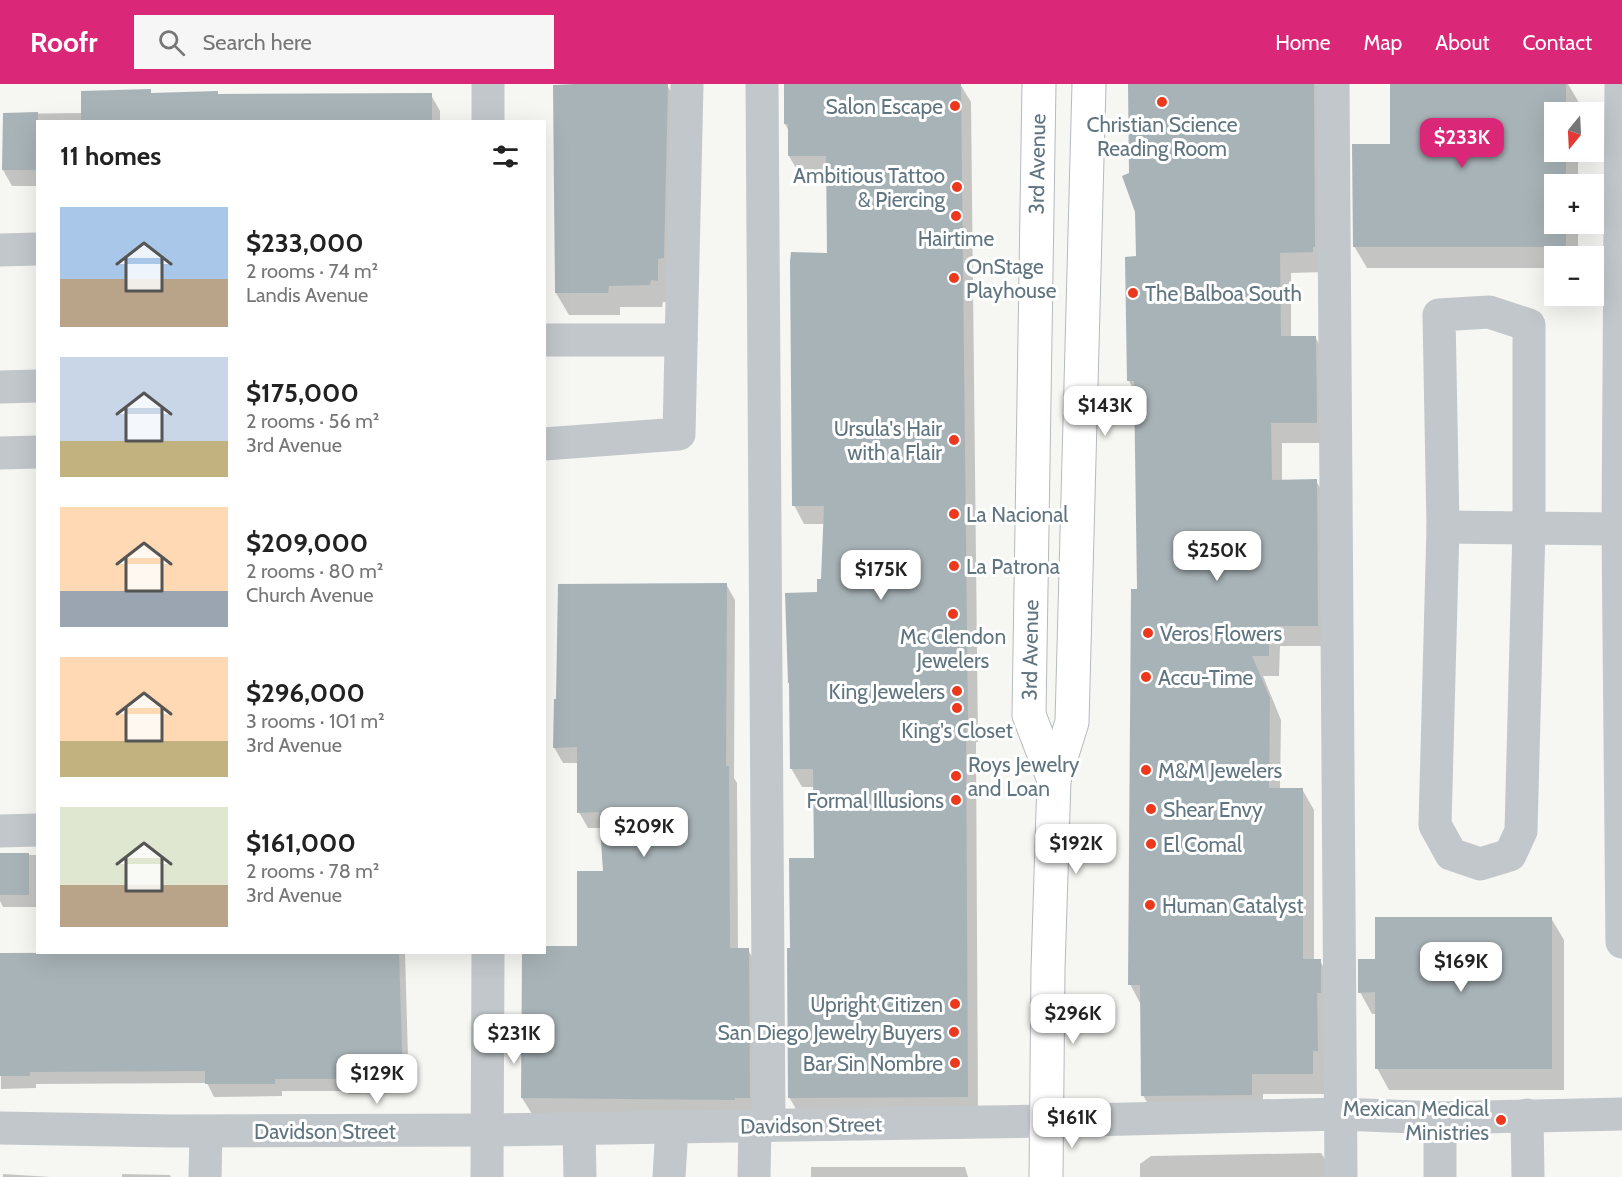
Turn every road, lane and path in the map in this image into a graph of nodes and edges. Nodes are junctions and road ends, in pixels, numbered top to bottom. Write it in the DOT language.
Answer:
graph roads {
  1 [pos="488,84"];
  2 [pos="687,84"];
  3 [pos="762,84"];
  4 [pos="1039,84"];
  5 [pos="1089,84"];
  6 [pos="1333,84"];
  7 [pos="1621,84"];
  8 [pos="488,120"];
  9 [pos="36,249"];
  10 [pos="0,250"];
  11 [pos="546,340"];
  12 [pos="681,340"];
  13 [pos="1620,362"];
  14 [pos="36,386"];
  15 [pos="0,387"];
  16 [pos="546,444"];
  17 [pos="0,453"];
  18 [pos="36,453"];
  19 [pos="1443,527"];
  20 [pos="1529,528"];
  21 [pos="1618,529"];
  22 [pos="1054,780"];
  23 [pos="36,830"];
  24 [pos="0,831"];
  25 [pos="1622,942"];
  26 [pos="488,954"];
  27 [pos="1341,1114"];
  28 [pos="1622,1114"];
  29 [pos="1527,1115"];
  30 [pos="1440,1118"];
  31 [pos="1046,1121"];
  32 [pos="762,1125"];
  33 [pos="0,1128"];
  34 [pos="672,1128"];
  35 [pos="579,1129"];
  36 [pos="487,1130"];
  37 [pos="206,1131"];
  38 [pos="205,1177"];
  39 [pos="487,1177"];
  40 [pos="580,1177"];
  41 [pos="669,1177"];
  42 [pos="754,1177"];
  43 [pos="1046,1177"];
  44 [pos="1341,1177"];
  45 [pos="1440,1177"];
  46 [pos="1528,1177"];
  1 -- 8 [label="street"];
  2 -- 12 [label="street"];
  3 -- 32 [label="street"];
  4 -- 22 [label="main road, 3rd Avenue"];
  5 -- 22 [label="main road, 3rd Avenue"];
  6 -- 27 [label="street"];
  7 -- 13 [label="street"];
  9 -- 10 [label="street"];
  11 -- 12 [label="street"];
  12 -- 16 [label="street"];
  13 -- 21 [label="street"];
  14 -- 15 [label="street"];
  17 -- 18 [label="street"];
  19 -- 20 [label="street"];
  19 -- 20 [label="street"];
  19 -- 20 [label="street"];
  20 -- 21 [label="street"];
  21 -- 25 [label="street"];
  22 -- 31 [label="main road, 3rd Avenue"];
  23 -- 24 [label="street"];
  26 -- 36 [label="street"];
  27 -- 30 [label="street, Davidson Street"];
  27 -- 31 [label="street, Davidson Street"];
  27 -- 44 [label="street"];
  28 -- 29 [label="street, Davidson Street"];
  29 -- 30 [label="street, Davidson Street"];
  29 -- 46 [label="street"];
  30 -- 45 [label="street"];
  31 -- 32 [label="street, Davidson Street"];
  31 -- 43 [label="main road, 3rd Avenue"];
  32 -- 34 [label="street, Davidson Street"];
  32 -- 42 [label="street"];
  33 -- 37 [label="street, Davidson Street"];
  34 -- 35 [label="street, Davidson Street"];
  34 -- 41 [label="street"];
  35 -- 36 [label="street, Davidson Street"];
  35 -- 40 [label="street"];
  36 -- 37 [label="street, Davidson Street"];
  36 -- 39 [label="street"];
  37 -- 38 [label="street"];
}
